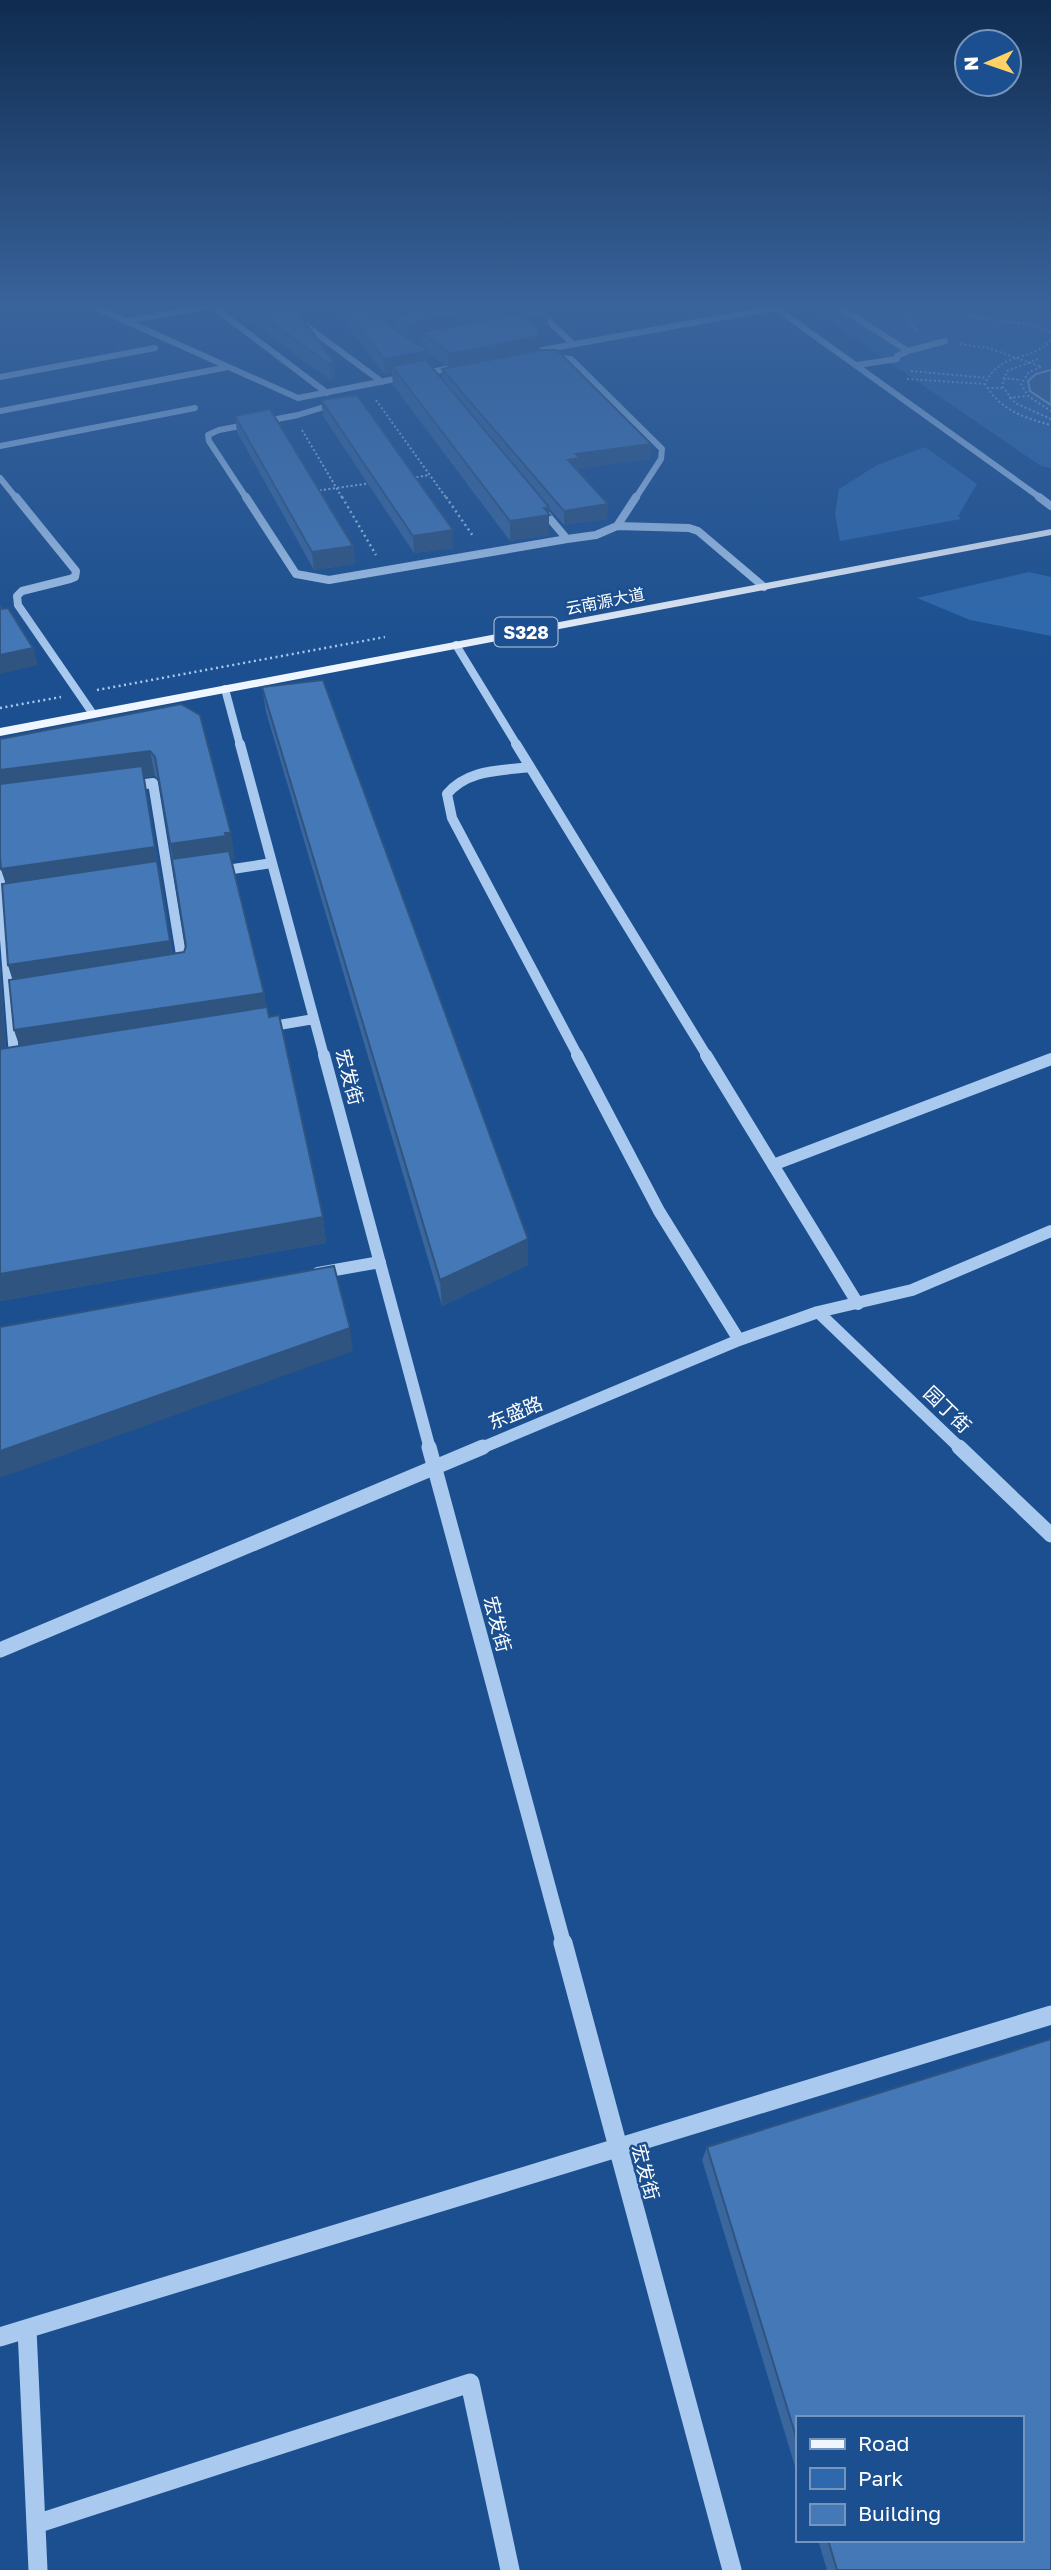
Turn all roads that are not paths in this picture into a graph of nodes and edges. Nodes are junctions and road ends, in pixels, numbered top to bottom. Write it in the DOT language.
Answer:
graph roads {
  1 [pos="118,423"];
  2 [pos="257,423"];
  3 [pos="636,423"];
  4 [pos="937,423"];
  5 [pos="0,446"];
  6 [pos="0,478"];
  7 [pos="531,496"];
  8 [pos="1051,506"];
  9 [pos="617,526"];
  10 [pos="1051,532"];
  11 [pos="567,539"];
  12 [pos="764,587"];
  13 [pos="456,645"];
  14 [pos="225,689"];
  15 [pos="93,714"];
  16 [pos="0,732"];
  17 [pos="530,767"];
  18 [pos="115,788"];
  19 [pos="272,863"];
  20 [pos="207,872"];
  21 [pos="0,874"];
  22 [pos="182,876"];
  23 [pos="169,878"];
  24 [pos="156,880"];
  25 [pos="15,901"];
  26 [pos="2,902"];
  27 [pos="171,975"];
  28 [pos="21,998"];
  29 [pos="8,1000"];
  30 [pos="314,1019"];
  31 [pos="260,1028"];
  32 [pos="1051,1059"];
  33 [pos="29,1064"];
  34 [pos="773,1165"];
  35 [pos="1051,1231"];
  36 [pos="380,1262"];
  37 [pos="298,1277"];
  38 [pos="858,1304"];
  39 [pos="818,1311"];
  40 [pos="739,1340"];
  41 [pos="435,1465"];
  42 [pos="1051,1535"];
  43 [pos="0,1650"];
  44 [pos="1051,2015"];
  45 [pos="620,2147"];
  46 [pos="27,2329"];
  47 [pos="0,2337"];
  48 [pos="36,2524"];
  49 [pos="38,2570"];
  50 [pos="510,2570"];
  51 [pos="733,2570"];
  1 -- 5 [label="street"];
  2 -- 11 [label="street"];
  3 -- 9 [label="street"];
  4 -- 8 [label="street"];
  6 -- 15 [label="street"];
  7 -- 11 [label="street"];
  9 -- 11 [label="street"];
  9 -- 12 [label="street"];
  10 -- 12 [label="main road, 云南源大道 / S328"];
  12 -- 13 [label="main road, 云南源大道 / S328"];
  13 -- 14 [label="main road, 云南源大道 / S328"];
  13 -- 17 [label="street"];
  14 -- 15 [label="main road, 云南源大道 / S328"];
  14 -- 19 [label="street, 宏发街"];
  15 -- 16 [label="main road, 云南源大道 / S328"];
  17 -- 34 [label="street"];
  17 -- 40 [label="street"];
  18 -- 23 [label="street"];
  19 -- 20 [label="lane"];
  19 -- 30 [label="street, 宏发街"];
  21 -- 26 [label="street"];
  22 -- 23 [label="lane"];
  23 -- 24 [label="lane"];
  23 -- 27 [label="street"];
  25 -- 26 [label="lane"];
  26 -- 29 [label="street"];
  28 -- 29 [label="street"];
  29 -- 33 [label="street"];
  30 -- 31 [label="street"];
  30 -- 36 [label="street, 宏发街"];
  32 -- 34 [label="street"];
  34 -- 38 [label="street"];
  35 -- 38 [label="street, 东盛路"];
  36 -- 37 [label="street"];
  36 -- 41 [label="street, 宏发街"];
  38 -- 39 [label="street, 东盛路"];
  39 -- 40 [label="street, 东盛路"];
  39 -- 42 [label="street, 园丁街"];
  40 -- 41 [label="street, 东盛路"];
  41 -- 43 [label="street, 东盛路"];
  41 -- 45 [label="street, 宏发街"];
  44 -- 45 [label="street"];
  45 -- 46 [label="street"];
  45 -- 51 [label="street, 宏发街"];
  46 -- 47 [label="street"];
  46 -- 48 [label="street"];
  48 -- 49 [label="street"];
  48 -- 50 [label="street"];
}
